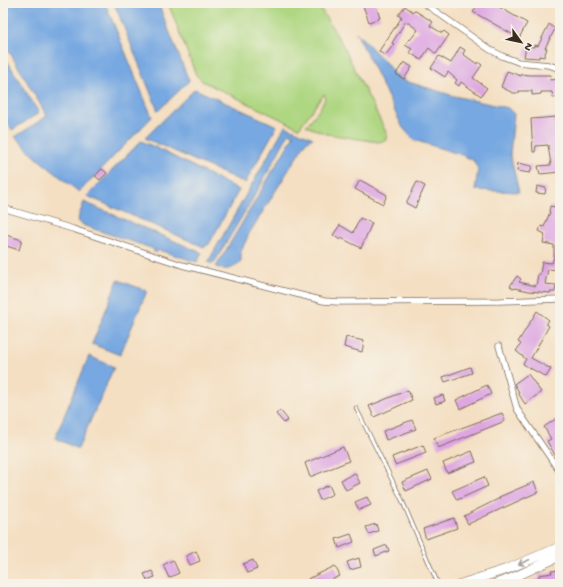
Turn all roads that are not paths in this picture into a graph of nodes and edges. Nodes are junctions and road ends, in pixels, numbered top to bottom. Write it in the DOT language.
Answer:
graph roads {
  1 [pos="424,3"];
  2 [pos="560,70"];
  3 [pos="3,208"];
  4 [pos="560,300"];
  5 [pos="499,346"];
  6 [pos="356,408"];
  7 [pos="560,472"];
  8 [pos="560,547"];
  9 [pos="560,556"];
  10 [pos="438,584"];
  11 [pos="461,584"];
  12 [pos="495,584"];
  1 -- 2 [label="street"];
  3 -- 4 [label="street"];
  5 -- 7 [label="street"];
  6 -- 10 [label="lane"];
  8 -- 11 [label="main road, one-way"];
  9 -- 12 [label="main road"];
}
